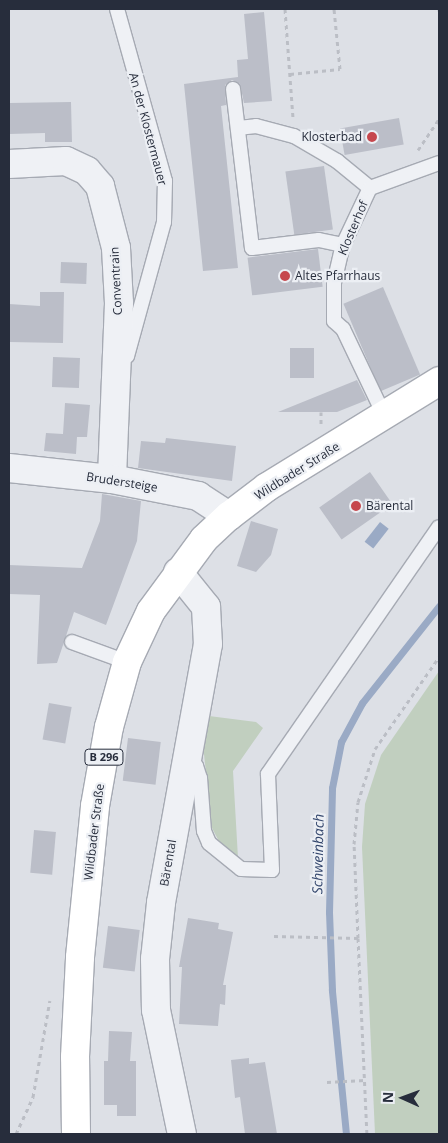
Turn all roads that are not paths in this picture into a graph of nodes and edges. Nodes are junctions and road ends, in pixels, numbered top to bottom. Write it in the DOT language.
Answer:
graph roads {
  1 [pos="117,9"];
  2 [pos="233,89"];
  3 [pos="238,128"];
  4 [pos="439,163"];
  5 [pos="9,164"];
  6 [pos="370,188"];
  7 [pos="343,246"];
  8 [pos="118,358"];
  9 [pos="439,382"];
  10 [pos="385,418"];
  11 [pos="9,468"];
  12 [pos="112,479"];
  13 [pos="229,516"];
  14 [pos="439,527"];
  15 [pos="178,572"];
  16 [pos="72,642"];
  17 [pos="128,662"];
  18 [pos="186,760"];
  19 [pos="76,1134"];
  20 [pos="182,1134"];
  1 -- 8 [label="lane, An der Klostermauer"];
  2 -- 3 [label="lane"];
  3 -- 6 [label="lane"];
  3 -- 7 [label="lane"];
  4 -- 6 [label="lane, Klosterhof"];
  5 -- 8 [label="street, Conventrain"];
  6 -- 7 [label="lane, Klosterhof"];
  7 -- 10 [label="lane, Klosterhof"];
  8 -- 12 [label="street, Conventrain"];
  9 -- 10 [label="main road, Wildbader Straße / B 296"];
  10 -- 13 [label="main road, Wildbader Straße / B 296"];
  11 -- 12 [label="street, Brudersteige"];
  12 -- 13 [label="street, Brudersteige"];
  13 -- 15 [label="main road, Wildbader Straße / B 296"];
  14 -- 18 [label="lane"];
  15 -- 17 [label="main road, Wildbader Straße / B 296"];
  15 -- 18 [label="street, Bärental"];
  16 -- 17 [label="lane"];
  17 -- 19 [label="main road, Wildbader Straße / B 296"];
  18 -- 20 [label="street, Bärental"];
}
